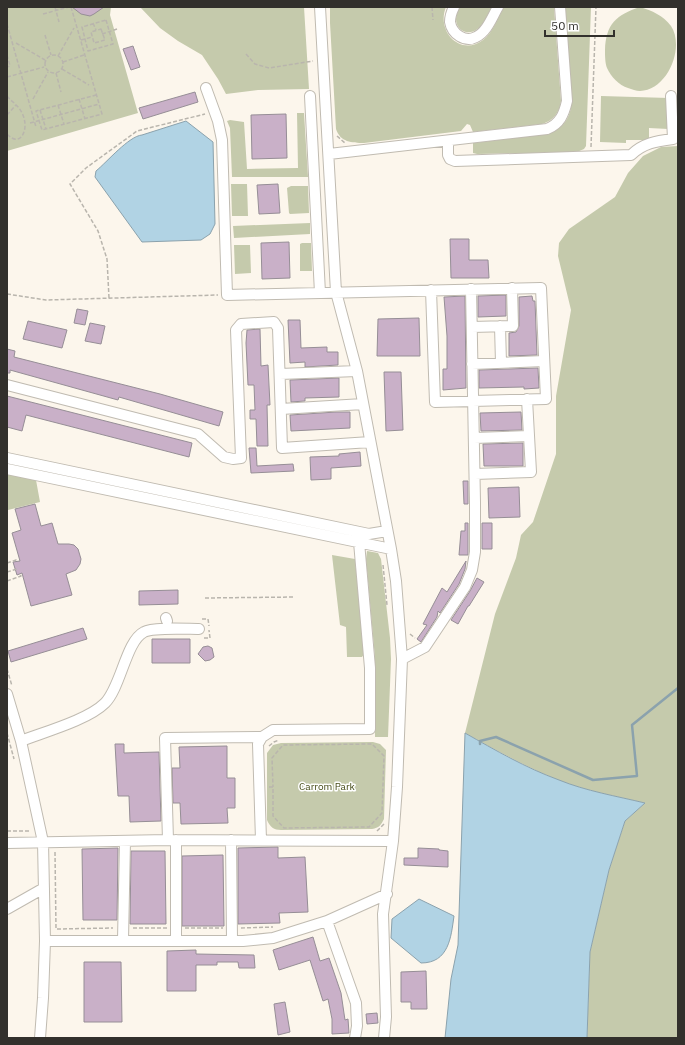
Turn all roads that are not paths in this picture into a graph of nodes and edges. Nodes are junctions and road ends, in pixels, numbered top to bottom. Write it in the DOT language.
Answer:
graph roads {
  1 [pos="320,7"];
  2 [pos="454,7"];
  3 [pos="498,7"];
  4 [pos="560,7"];
  5 [pos="206,88"];
  6 [pos="310,96"];
  7 [pos="671,96"];
  8 [pos="448,141"];
  9 [pos="329,154"];
  10 [pos="512,288"];
  11 [pos="471,289"];
  12 [pos="431,290"];
  13 [pos="336,292"];
  14 [pos="320,293"];
  15 [pos="500,326"];
  16 [pos="472,327"];
  17 [pos="544,361"];
  18 [pos="501,363"];
  19 [pos="472,364"];
  20 [pos="356,371"];
  21 [pos="280,374"];
  22 [pos="7,385"];
  23 [pos="527,399"];
  24 [pos="473,402"];
  25 [pos="363,404"];
  26 [pos="281,409"];
  27 [pos="529,436"];
  28 [pos="474,438"];
  29 [pos="370,442"];
  30 [pos="7,458"];
  31 [pos="7,468"];
  32 [pos="475,474"];
  33 [pos="387,531"];
  34 [pos="359,542"];
  35 [pos="391,549"];
  36 [pos="200,624"];
  37 [pos="404,666"];
  38 [pos="10,692"];
  39 [pos="262,737"];
  40 [pos="21,741"];
  41 [pos="172,840"];
  42 [pos="231,840"];
  43 [pos="261,840"];
  44 [pos="125,841"];
  45 [pos="394,841"];
  46 [pos="43,842"];
  47 [pos="7,843"];
  48 [pos="44,888"];
  49 [pos="387,894"];
  50 [pos="7,909"];
  51 [pos="328,921"];
  52 [pos="123,940"];
  53 [pos="176,940"];
  54 [pos="232,940"];
  55 [pos="45,941"];
  56 [pos="40,1038"];
  57 [pos="355,1038"];
  58 [pos="384,1038"];
  1 -- 9 [label="lane"];
  2 -- 3 [label="lane"];
  4 -- 8 [label="lane"];
  5 -- 14 [label="lane"];
  6 -- 14 [label="lane"];
  7 -- 8 [label="lane"];
  8 -- 9 [label="lane"];
  9 -- 13 [label="lane"];
  10 -- 11 [label="lane"];
  10 -- 15 [label="lane"];
  10 -- 17 [label="lane"];
  11 -- 12 [label="lane"];
  11 -- 16 [label="lane"];
  12 -- 13 [label="lane"];
  12 -- 24 [label="lane"];
  13 -- 14 [label="lane"];
  13 -- 20 [label="lane"];
  15 -- 16 [label="lane"];
  15 -- 18 [label="lane"];
  16 -- 19 [label="lane"];
  17 -- 18 [label="lane"];
  17 -- 23 [label="lane"];
  18 -- 19 [label="lane"];
  19 -- 24 [label="lane"];
  20 -- 21 [label="lane"];
  20 -- 25 [label="lane"];
  21 -- 22 [label="lane"];
  21 -- 26 [label="lane"];
  23 -- 24 [label="lane"];
  23 -- 27 [label="lane"];
  24 -- 28 [label="lane"];
  25 -- 26 [label="lane"];
  25 -- 29 [label="lane"];
  26 -- 29 [label="lane"];
  27 -- 28 [label="lane"];
  27 -- 32 [label="lane"];
  28 -- 32 [label="lane"];
  29 -- 33 [label="lane"];
  30 -- 33 [label="lane"];
  31 -- 34 [label="lane"];
  32 -- 37 [label="lane"];
  33 -- 35 [label="lane"];
  34 -- 35 [label="lane"];
  34 -- 39 [label="lane"];
  35 -- 37 [label="lane"];
  36 -- 40 [label="lane"];
  37 -- 45 [label="lane"];
  38 -- 40 [label="lane"];
  39 -- 41 [label="lane"];
  39 -- 43 [label="lane"];
  40 -- 46 [label="lane"];
  41 -- 42 [label="lane"];
  41 -- 44 [label="lane"];
  41 -- 53 [label="lane"];
  42 -- 43 [label="lane"];
  42 -- 54 [label="lane"];
  43 -- 45 [label="lane"];
  44 -- 46 [label="lane"];
  44 -- 52 [label="lane"];
  45 -- 49 [label="lane"];
  46 -- 47 [label="lane"];
  46 -- 48 [label="lane"];
  48 -- 50 [label="lane"];
  48 -- 55 [label="lane"];
  49 -- 51 [label="lane"];
  49 -- 58 [label="lane"];
  51 -- 54 [label="lane"];
  51 -- 57 [label="lane"];
  52 -- 53 [label="lane"];
  52 -- 55 [label="lane"];
  53 -- 54 [label="lane"];
  55 -- 56 [label="lane"];
}
